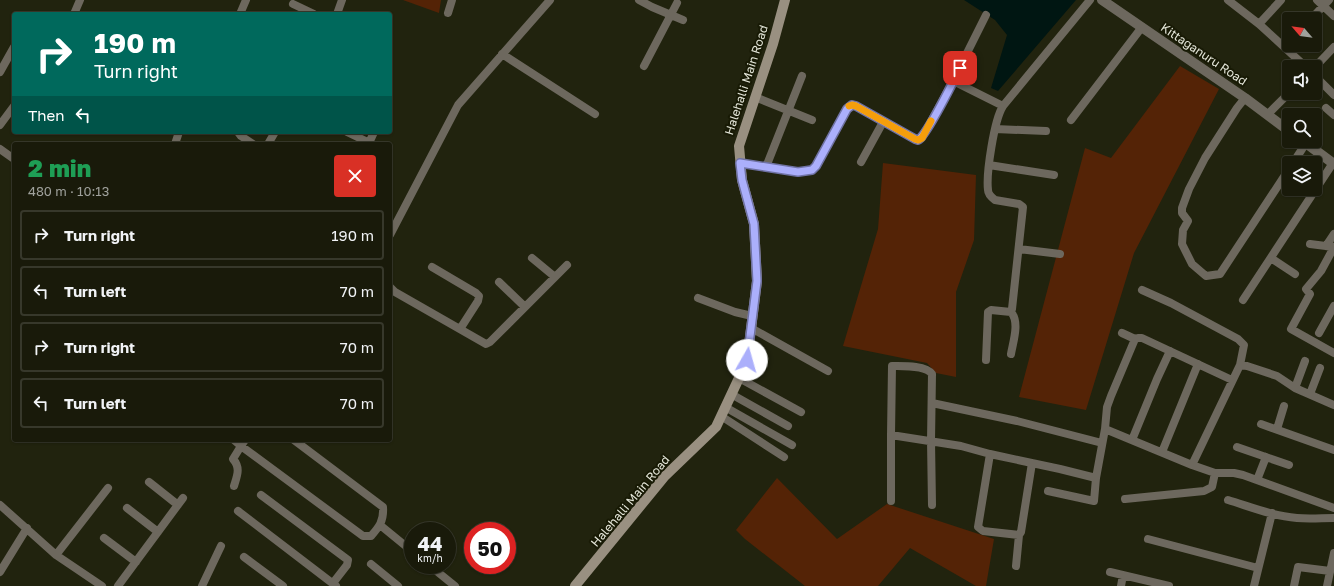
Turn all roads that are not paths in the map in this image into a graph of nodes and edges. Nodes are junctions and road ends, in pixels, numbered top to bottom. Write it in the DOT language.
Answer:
graph roads {
  1 [pos="80,0"];
  2 [pos="246,0"];
  3 [pos="342,0"];
  4 [pos="452,0"];
  5 [pos="550,0"];
  6 [pos="639,0"];
  7 [pos="785,0"];
  8 [pos="1090,0"];
  9 [pos="1102,0"];
  10 [pos="1281,0"];
  11 [pos="1231,1"];
  12 [pos="1323,2"];
  13 [pos="677,3"];
  14 [pos="294,4"];
  15 [pos="75,12"];
  16 [pos="241,12"];
  17 [pos="310,12"];
  18 [pos="338,12"];
  19 [pos="1316,12"];
  20 [pos="448,13"];
  21 [pos="670,15"];
  22 [pos="986,15"];
  23 [pos="1334,16"];
  24 [pos="683,20"];
  25 [pos="1259,24"];
  26 [pos="1142,27"];
  27 [pos="1282,41"];
  28 [pos="1334,47"];
  29 [pos="12,51"];
  30 [pos="1293,52"];
  31 [pos="502,54"];
  32 [pos="1300,60"];
  33 [pos="1322,60"];
  34 [pos="644,66"];
  35 [pos="0,72"];
  36 [pos="802,76"];
  37 [pos="953,81"];
  38 [pos="1322,83"];
  39 [pos="1334,95"];
  40 [pos="755,97"];
  41 [pos="1245,98"];
  42 [pos="1282,100"];
  43 [pos="1003,106"];
  44 [pos="1326,108"];
  45 [pos="12,109"];
  46 [pos="788,110"];
  47 [pos="595,114"];
  48 [pos="1267,115"];
  49 [pos="1334,115"];
  50 [pos="812,120"];
  51 [pos="1071,120"];
  52 [pos="883,122"];
  53 [pos="0,125"];
  54 [pos="1282,126"];
  55 [pos="995,129"];
  56 [pos="1046,131"];
  57 [pos="240,134"];
  58 [pos="351,134"];
  59 [pos="250,142"];
  60 [pos="368,142"];
  61 [pos="1312,148"];
  62 [pos="0,150"];
  63 [pos="12,158"];
  64 [pos="861,162"];
  65 [pos="740,163"];
  66 [pos="1334,164"];
  67 [pos="990,165"];
  68 [pos="766,167"];
  69 [pos="1054,175"];
  70 [pos="1282,180"];
  71 [pos="392,229"];
  72 [pos="1334,234"];
  73 [pos="1310,244"];
  74 [pos="1331,247"];
  75 [pos="1019,249"];
  76 [pos="1060,254"];
  77 [pos="532,258"];
  78 [pos="1271,258"];
  79 [pos="567,265"];
  80 [pos="432,267"];
  81 [pos="1296,274"];
  82 [pos="555,277"];
  83 [pos="499,282"];
  84 [pos="392,289"];
  85 [pos="1142,290"];
  86 [pos="698,298"];
  87 [pos="1243,300"];
  88 [pos="525,306"];
  89 [pos="1334,306"];
  90 [pos="1011,312"];
  91 [pos="752,316"];
  92 [pos="751,328"];
  93 [pos="460,329"];
  94 [pos="1122,332"];
  95 [pos="1319,333"];
  96 [pos="1135,339"];
  97 [pos="1170,351"];
  98 [pos="1334,352"];
  99 [pos="1011,354"];
  100 [pos="986,360"];
  101 [pos="1305,361"];
  102 [pos="1198,364"];
  103 [pos="1240,365"];
  104 [pos="1320,368"];
  105 [pos="828,371"];
  106 [pos="739,378"];
  107 [pos="1232,380"];
  108 [pos="1295,388"];
  109 [pos="731,394"];
  110 [pos="1310,394"];
  111 [pos="932,403"];
  112 [pos="1334,405"];
  113 [pos="1284,406"];
  114 [pos="723,411"];
  115 [pos="801,412"];
  116 [pos="1260,424"];
  117 [pos="788,426"];
  118 [pos="1105,429"];
  119 [pos="1277,429"];
  120 [pos="892,435"];
  121 [pos="1132,440"];
  122 [pos="931,441"];
  123 [pos="297,442"];
  124 [pos="243,443"];
  125 [pos="1102,443"];
  126 [pos="792,445"];
  127 [pos="1237,447"];
  128 [pos="1334,450"];
  129 [pos="1162,452"];
  130 [pos="990,454"];
  131 [pos="784,457"];
  132 [pos="1266,457"];
  133 [pos="1032,463"];
  134 [pos="1192,465"];
  135 [pos="1289,465"];
  136 [pos="1215,473"];
  137 [pos="1096,478"];
  138 [pos="1257,480"];
  139 [pos="149,482"];
  140 [pos="234,486"];
  141 [pos="108,488"];
  142 [pos="1048,491"];
  143 [pos="261,495"];
  144 [pos="183,498"];
  145 [pos="1125,499"];
  146 [pos="1228,500"];
  147 [pos="891,501"];
  148 [pos="0,505"];
  149 [pos="178,505"];
  150 [pos="932,505"];
  151 [pos="127,508"];
  152 [pos="1334,508"];
  153 [pos="238,511"];
  154 [pos="1272,513"];
  155 [pos="1334,518"];
  156 [pos="380,525"];
  157 [pos="27,528"];
  158 [pos="158,532"];
  159 [pos="1019,535"];
  160 [pos="104,538"];
  161 [pos="1148,539"];
  162 [pos="404,545"];
  163 [pos="221,546"];
  164 [pos="1334,553"];
  165 [pos="56,555"];
  166 [pos="244,557"];
  167 [pos="136,562"];
  168 [pos="371,564"];
  169 [pos="1016,566"];
  170 [pos="1258,568"];
  171 [pos="1330,571"];
  172 [pos="0,572"];
  173 [pos="1110,572"];
  174 [pos="440,574"];
  175 [pos="1123,575"];
  176 [pos="1152,584"];
  177 [pos="335,585"];
  178 [pos="102,586"];
  179 [pos="118,586"];
  180 [pos="202,586"];
  181 [pos="284,586"];
  182 [pos="398,586"];
  183 [pos="455,586"];
  184 [pos="575,586"];
  185 [pos="1121,586"];
  186 [pos="1169,586"];
  187 [pos="1254,586"];
  188 [pos="1294,586"];
  189 [pos="1326,586"];
  1 -- 15 [label="street"];
  2 -- 16 [label="street"];
  3 -- 18 [label="street"];
  4 -- 20 [label="street"];
  5 -- 31 [label="street"];
  6 -- 21 [label="street"];
  7 -- 40 [label="main road, Halehalli Main Road"];
  8 -- 43 [label="street"];
  9 -- 26 [label="street, Kittaganuru Road"];
  10 -- 25 [label="street"];
  11 -- 25 [label="street"];
  12 -- 19 [label="street"];
  12 -- 23 [label="street"];
  13 -- 21 [label="street"];
  14 -- 17 [label="street"];
  21 -- 24 [label="street"];
  21 -- 34 [label="street"];
  22 -- 37 [label="street"];
  25 -- 27 [label="street"];
  26 -- 41 [label="street, Kittaganuru Road"];
  26 -- 51 [label="street"];
  28 -- 33 [label="street"];
  29 -- 35 [label="street"];
  30 -- 32 [label="street"];
  31 -- 47 [label="street"];
  31 -- 71 [label="street"];
  36 -- 46 [label="street"];
  37 -- 43 [label="street"];
  37 -- 52 [label="street"];
  38 -- 39 [label="street"];
  40 -- 46 [label="street"];
  40 -- 65 [label="main road, Halehalli Main Road"];
  41 -- 48 [label="street, Kittaganuru Road"];
  41 -- 70 [label="street"];
  42 -- 48 [label="street"];
  43 -- 55 [label="street"];
  44 -- 49 [label="street"];
  45 -- 53 [label="street"];
  46 -- 50 [label="street"];
  46 -- 68 [label="street"];
  48 -- 54 [label="street, Kittaganuru Road"];
  52 -- 64 [label="street"];
  52 -- 68 [label="street"];
  55 -- 56 [label="street"];
  55 -- 67 [label="street"];
  57 -- 59 [label="street"];
  58 -- 60 [label="street"];
  61 -- 66 [label="street"];
  62 -- 63 [label="street"];
  65 -- 68 [label="street"];
  65 -- 91 [label="main road, Halehalli Main Road"];
  66 -- 78 [label="street"];
  67 -- 69 [label="street"];
  67 -- 75 [label="street"];
  72 -- 74 [label="street"];
  73 -- 74 [label="street"];
  74 -- 98 [label="street"];
  75 -- 76 [label="street"];
  75 -- 90 [label="street"];
  77 -- 82 [label="street"];
  78 -- 81 [label="street"];
  78 -- 87 [label="street"];
  79 -- 82 [label="street"];
  80 -- 93 [label="street"];
  82 -- 88 [label="street"];
  83 -- 88 [label="street"];
  84 -- 93 [label="street"];
  85 -- 103 [label="street"];
  86 -- 91 [label="street"];
  88 -- 93 [label="street"];
  89 -- 95 [label="street"];
  90 -- 99 [label="street"];
  90 -- 100 [label="street"];
  91 -- 92 [label="main road, Halehalli Main Road"];
  92 -- 105 [label="street"];
  92 -- 106 [label="main road, Halehalli Main Road"];
  94 -- 96 [label="street"];
  96 -- 97 [label="street"];
  96 -- 118 [label="street"];
  97 -- 102 [label="street"];
  97 -- 121 [label="street"];
  101 -- 108 [label="street"];
  102 -- 107 [label="street"];
  102 -- 129 [label="street"];
  103 -- 107 [label="street"];
  103 -- 108 [label="street"];
  104 -- 110 [label="street"];
  106 -- 109 [label="main road, Halehalli Main Road"];
  106 -- 115 [label="street"];
  107 -- 134 [label="street"];
  108 -- 110 [label="street"];
  109 -- 114 [label="main road, Halehalli Main Road"];
  109 -- 117 [label="street"];
  110 -- 112 [label="street"];
  111 -- 120 [label="street"];
  111 -- 122 [label="street"];
  111 -- 125 [label="street"];
  113 -- 119 [label="street"];
  114 -- 126 [label="street"];
  114 -- 131 [label="street"];
  114 -- 184 [label="main road, Halehalli Main Road"];
  116 -- 119 [label="street"];
  118 -- 121 [label="street"];
  118 -- 125 [label="street"];
  119 -- 128 [label="street"];
  120 -- 122 [label="street"];
  120 -- 147 [label="street"];
  121 -- 129 [label="street"];
  122 -- 130 [label="street"];
  122 -- 150 [label="street"];
  123 -- 156 [label="street"];
  124 -- 140 [label="street"];
  124 -- 156 [label="street"];
  125 -- 137 [label="street"];
  127 -- 132 [label="street"];
  129 -- 134 [label="street"];
  130 -- 133 [label="street"];
  130 -- 159 [label="street"];
  132 -- 135 [label="street"];
  132 -- 138 [label="street"];
  133 -- 137 [label="street"];
  133 -- 159 [label="street"];
  134 -- 136 [label="street"];
  136 -- 138 [label="street"];
  136 -- 145 [label="street"];
  137 -- 142 [label="street"];
  138 -- 152 [label="street"];
  139 -- 149 [label="street"];
  141 -- 165 [label="street"];
  143 -- 177 [label="street"];
  144 -- 149 [label="street"];
  146 -- 154 [label="street"];
  148 -- 157 [label="street"];
  149 -- 158 [label="street"];
  151 -- 158 [label="street"];
  153 -- 177 [label="street"];
  154 -- 155 [label="street"];
  154 -- 170 [label="street"];
  156 -- 162 [label="street"];
  157 -- 165 [label="street"];
  157 -- 172 [label="street"];
  158 -- 167 [label="street"];
  159 -- 169 [label="street"];
  160 -- 167 [label="street"];
  161 -- 170 [label="street"];
  163 -- 180 [label="street"];
  164 -- 171 [label="street"];
  165 -- 178 [label="street"];
  166 -- 181 [label="street"];
  167 -- 179 [label="street"];
  168 -- 182 [label="street"];
  170 -- 187 [label="street"];
  171 -- 188 [label="street"];
  171 -- 189 [label="street"];
  173 -- 175 [label="street"];
  174 -- 183 [label="street"];
  175 -- 176 [label="street"];
  175 -- 185 [label="street"];
  176 -- 186 [label="street"];
}
